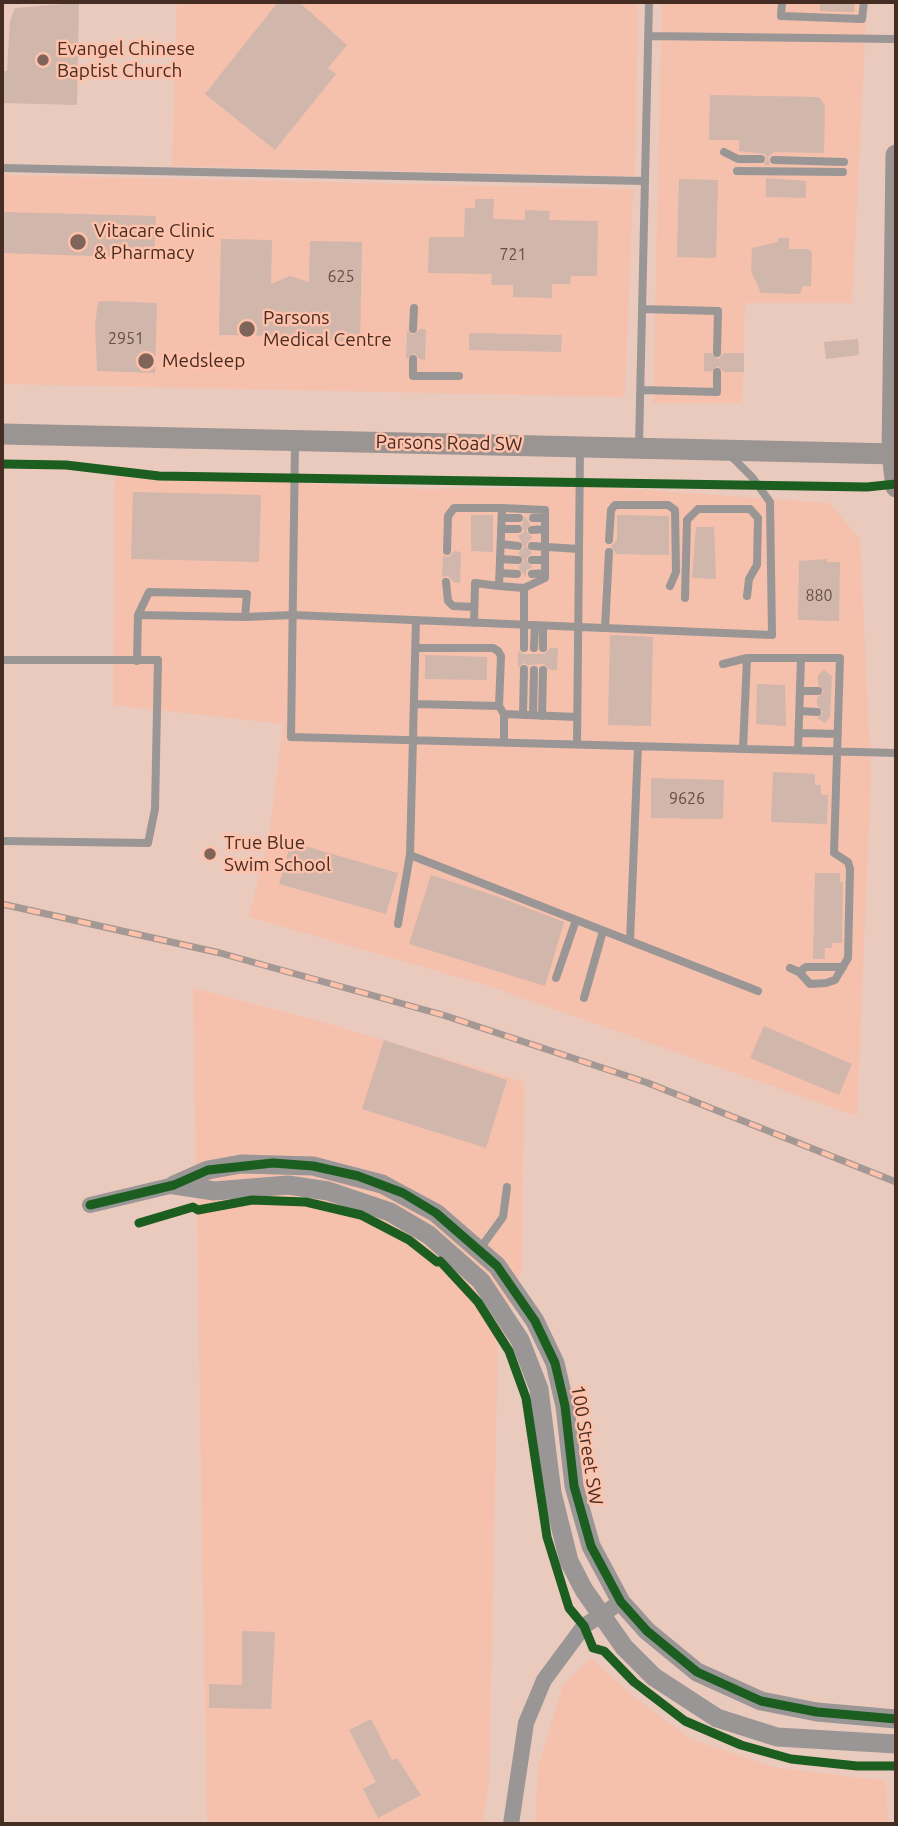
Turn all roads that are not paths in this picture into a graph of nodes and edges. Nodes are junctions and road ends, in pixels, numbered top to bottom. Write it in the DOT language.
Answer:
graph roads {
  1 [pos="649,2"];
  2 [pos="782,2"];
  3 [pos="864,2"];
  4 [pos="648,36"];
  5 [pos="896,39"];
  6 [pos="724,152"];
  7 [pos="896,155"];
  8 [pos="761,159"];
  9 [pos="774,160"];
  10 [pos="844,162"];
  11 [pos="2,168"];
  12 [pos="737,171"];
  13 [pos="843,172"];
  14 [pos="645,181"];
  15 [pos="414,308"];
  16 [pos="642,309"];
  17 [pos="413,329"];
  18 [pos="718,353"];
  19 [pos="413,359"];
  20 [pos="717,372"];
  21 [pos="459,376"];
  22 [pos="640,390"];
  23 [pos="2,434"];
  24 [pos="295,440"];
  25 [pos="580,447"];
  26 [pos="639,448"];
  27 [pos="725,450"];
  28 [pos="895,455"];
  29 [pos="896,487"];
  30 [pos="502,508"];
  31 [pos="502,518"];
  32 [pos="519,518"];
  33 [pos="533,518"];
  34 [pos="545,518"];
  35 [pos="501,529"];
  36 [pos="518,529"];
  37 [pos="545,529"];
  38 [pos="532,530"];
  39 [pos="609,540"];
  40 [pos="501,544"];
  41 [pos="518,546"];
  42 [pos="532,546"];
  43 [pos="545,547"];
  44 [pos="579,549"];
  45 [pos="447,551"];
  46 [pos="609,552"];
  47 [pos="500,559"];
  48 [pos="518,560"];
  49 [pos="532,560"];
  50 [pos="545,560"];
  51 [pos="500,573"];
  52 [pos="532,573"];
  53 [pos="545,573"];
  54 [pos="517,574"];
  55 [pos="446,582"];
  56 [pos="499,586"];
  57 [pos="670,586"];
  58 [pos="524,588"];
  59 [pos="747,596"];
  60 [pos="685,598"];
  61 [pos="474,607"];
  62 [pos="138,615"];
  63 [pos="293,615"];
  64 [pos="246,617"];
  65 [pos="416,620"];
  66 [pos="474,623"];
  67 [pos="524,625"];
  68 [pos="539,625"];
  69 [pos="578,627"];
  70 [pos="605,628"];
  71 [pos="416,648"];
  72 [pos="524,648"];
  73 [pos="539,648"];
  74 [pos="747,657"];
  75 [pos="801,658"];
  76 [pos="2,660"];
  77 [pos="136,661"];
  78 [pos="723,664"];
  79 [pos="524,669"];
  80 [pos="538,670"];
  81 [pos="800,691"];
  82 [pos="818,691"];
  83 [pos="415,704"];
  84 [pos="501,710"];
  85 [pos="800,711"];
  86 [pos="817,712"];
  87 [pos="523,715"];
  88 [pos="537,715"];
  89 [pos="578,717"];
  90 [pos="799,733"];
  91 [pos="838,734"];
  92 [pos="414,740"];
  93 [pos="503,743"];
  94 [pos="578,744"];
  95 [pos="638,746"];
  96 [pos="743,749"];
  97 [pos="798,750"];
  98 [pos="838,751"];
  99 [pos="896,753"];
  100 [pos="2,841"];
  101 [pos="410,855"];
  102 [pos="576,920"];
  103 [pos="398,924"];
  104 [pos="603,931"];
  105 [pos="630,941"];
  106 [pos="843,967"];
  107 [pos="790,968"];
  108 [pos="799,972"];
  109 [pos="556,978"];
  110 [pos="758,992"];
  111 [pos="584,998"];
  112 [pos="174,1185"];
  113 [pos="507,1187"];
  114 [pos="90,1205"];
  115 [pos="480,1248"];
  116 [pos="464,1264"];
  117 [pos="621,1602"];
  118 [pos="600,1615"];
  119 [pos="896,1718"];
  120 [pos="896,1744"];
  121 [pos="510,1824"];
  1 -- 4 [label="lane"];
  2 -- 3 [label="lane"];
  4 -- 5 [label="lane"];
  4 -- 14 [label="lane"];
  6 -- 8 [label="lane"];
  7 -- 28 [label="main road"];
  9 -- 10 [label="lane"];
  11 -- 14 [label="lane"];
  12 -- 13 [label="lane"];
  14 -- 16 [label="lane"];
  15 -- 17 [label="lane"];
  16 -- 18 [label="lane"];
  16 -- 22 [label="lane"];
  19 -- 21 [label="lane"];
  20 -- 22 [label="lane"];
  22 -- 26 [label="lane"];
  23 -- 24 [label="main road, Parsons Road SW"];
  24 -- 25 [label="main road, Parsons Road SW"];
  24 -- 63 [label="lane"];
  25 -- 26 [label="main road, Parsons Road SW"];
  25 -- 44 [label="lane"];
  26 -- 27 [label="main road, Parsons Road SW"];
  27 -- 28 [label="main road, Parsons Road SW"];
  27 -- 70 [label="lane"];
  28 -- 29 [label="main road"];
  30 -- 31 [label="lane"];
  30 -- 34 [label="lane"];
  30 -- 45 [label="lane"];
  31 -- 32 [label="lane"];
  31 -- 35 [label="lane"];
  33 -- 34 [label="lane"];
  34 -- 37 [label="lane"];
  35 -- 36 [label="lane"];
  35 -- 40 [label="lane"];
  37 -- 38 [label="lane"];
  37 -- 43 [label="lane"];
  39 -- 57 [label="lane"];
  40 -- 41 [label="lane"];
  40 -- 47 [label="lane"];
  42 -- 43 [label="lane"];
  43 -- 44 [label="lane"];
  43 -- 50 [label="lane"];
  44 -- 69 [label="lane"];
  46 -- 70 [label="lane"];
  47 -- 48 [label="lane"];
  47 -- 51 [label="lane"];
  49 -- 50 [label="lane"];
  50 -- 53 [label="lane"];
  51 -- 54 [label="lane"];
  51 -- 56 [label="lane"];
  52 -- 53 [label="lane"];
  53 -- 58 [label="lane"];
  55 -- 61 [label="lane"];
  56 -- 58 [label="lane"];
  56 -- 61 [label="lane"];
  58 -- 67 [label="lane"];
  59 -- 60 [label="lane"];
  61 -- 66 [label="lane"];
  62 -- 64 [label="lane"];
  62 -- 64 [label="lane"];
  62 -- 77 [label="lane"];
  63 -- 64 [label="lane"];
  63 -- 65 [label="lane"];
  63 -- 92 [label="lane"];
  65 -- 66 [label="lane"];
  65 -- 71 [label="lane"];
  66 -- 67 [label="lane"];
  67 -- 68 [label="lane"];
  67 -- 72 [label="lane"];
  68 -- 69 [label="lane"];
  68 -- 73 [label="lane"];
  69 -- 70 [label="lane"];
  69 -- 89 [label="lane"];
  71 -- 83 [label="lane"];
  71 -- 84 [label="lane"];
  74 -- 75 [label="lane"];
  74 -- 78 [label="lane"];
  74 -- 96 [label="lane"];
  75 -- 81 [label="lane"];
  75 -- 91 [label="lane"];
  76 -- 77 [label="lane"];
  77 -- 100 [label="lane"];
  79 -- 87 [label="lane"];
  80 -- 88 [label="lane"];
  81 -- 82 [label="lane"];
  81 -- 85 [label="lane"];
  83 -- 84 [label="lane"];
  83 -- 92 [label="lane"];
  84 -- 87 [label="lane"];
  84 -- 93 [label="lane"];
  85 -- 86 [label="lane"];
  85 -- 90 [label="lane"];
  87 -- 88 [label="lane"];
  88 -- 89 [label="lane"];
  89 -- 94 [label="lane"];
  90 -- 91 [label="lane"];
  90 -- 97 [label="lane"];
  91 -- 98 [label="lane"];
  92 -- 93 [label="lane"];
  92 -- 101 [label="lane"];
  93 -- 94 [label="lane"];
  94 -- 95 [label="lane"];
  95 -- 96 [label="lane"];
  95 -- 105 [label="lane"];
  96 -- 97 [label="lane"];
  97 -- 98 [label="lane"];
  98 -- 99 [label="lane"];
  98 -- 106 [label="lane"];
  101 -- 102 [label="lane"];
  101 -- 103 [label="lane"];
  102 -- 104 [label="lane"];
  102 -- 109 [label="lane"];
  104 -- 105 [label="lane"];
  104 -- 111 [label="lane"];
  105 -- 110 [label="lane"];
  106 -- 108 [label="lane"];
  106 -- 108 [label="lane"];
  107 -- 108 [label="lane"];
  112 -- 114 [label="street, 100 Street SW"];
  112 -- 115 [label="street, 100 Street SW"];
  112 -- 116 [label="street, 100 Street SW"];
  113 -- 115 [label="lane"];
  115 -- 116 [label="lane"];
  115 -- 117 [label="street, 100 Street SW"];
  116 -- 118 [label="street, 100 Street SW"];
  117 -- 118 [label="street"];
  117 -- 119 [label="street, 100 Street SW"];
  118 -- 120 [label="street, 100 Street SW"];
  118 -- 121 [label="street"];
}
